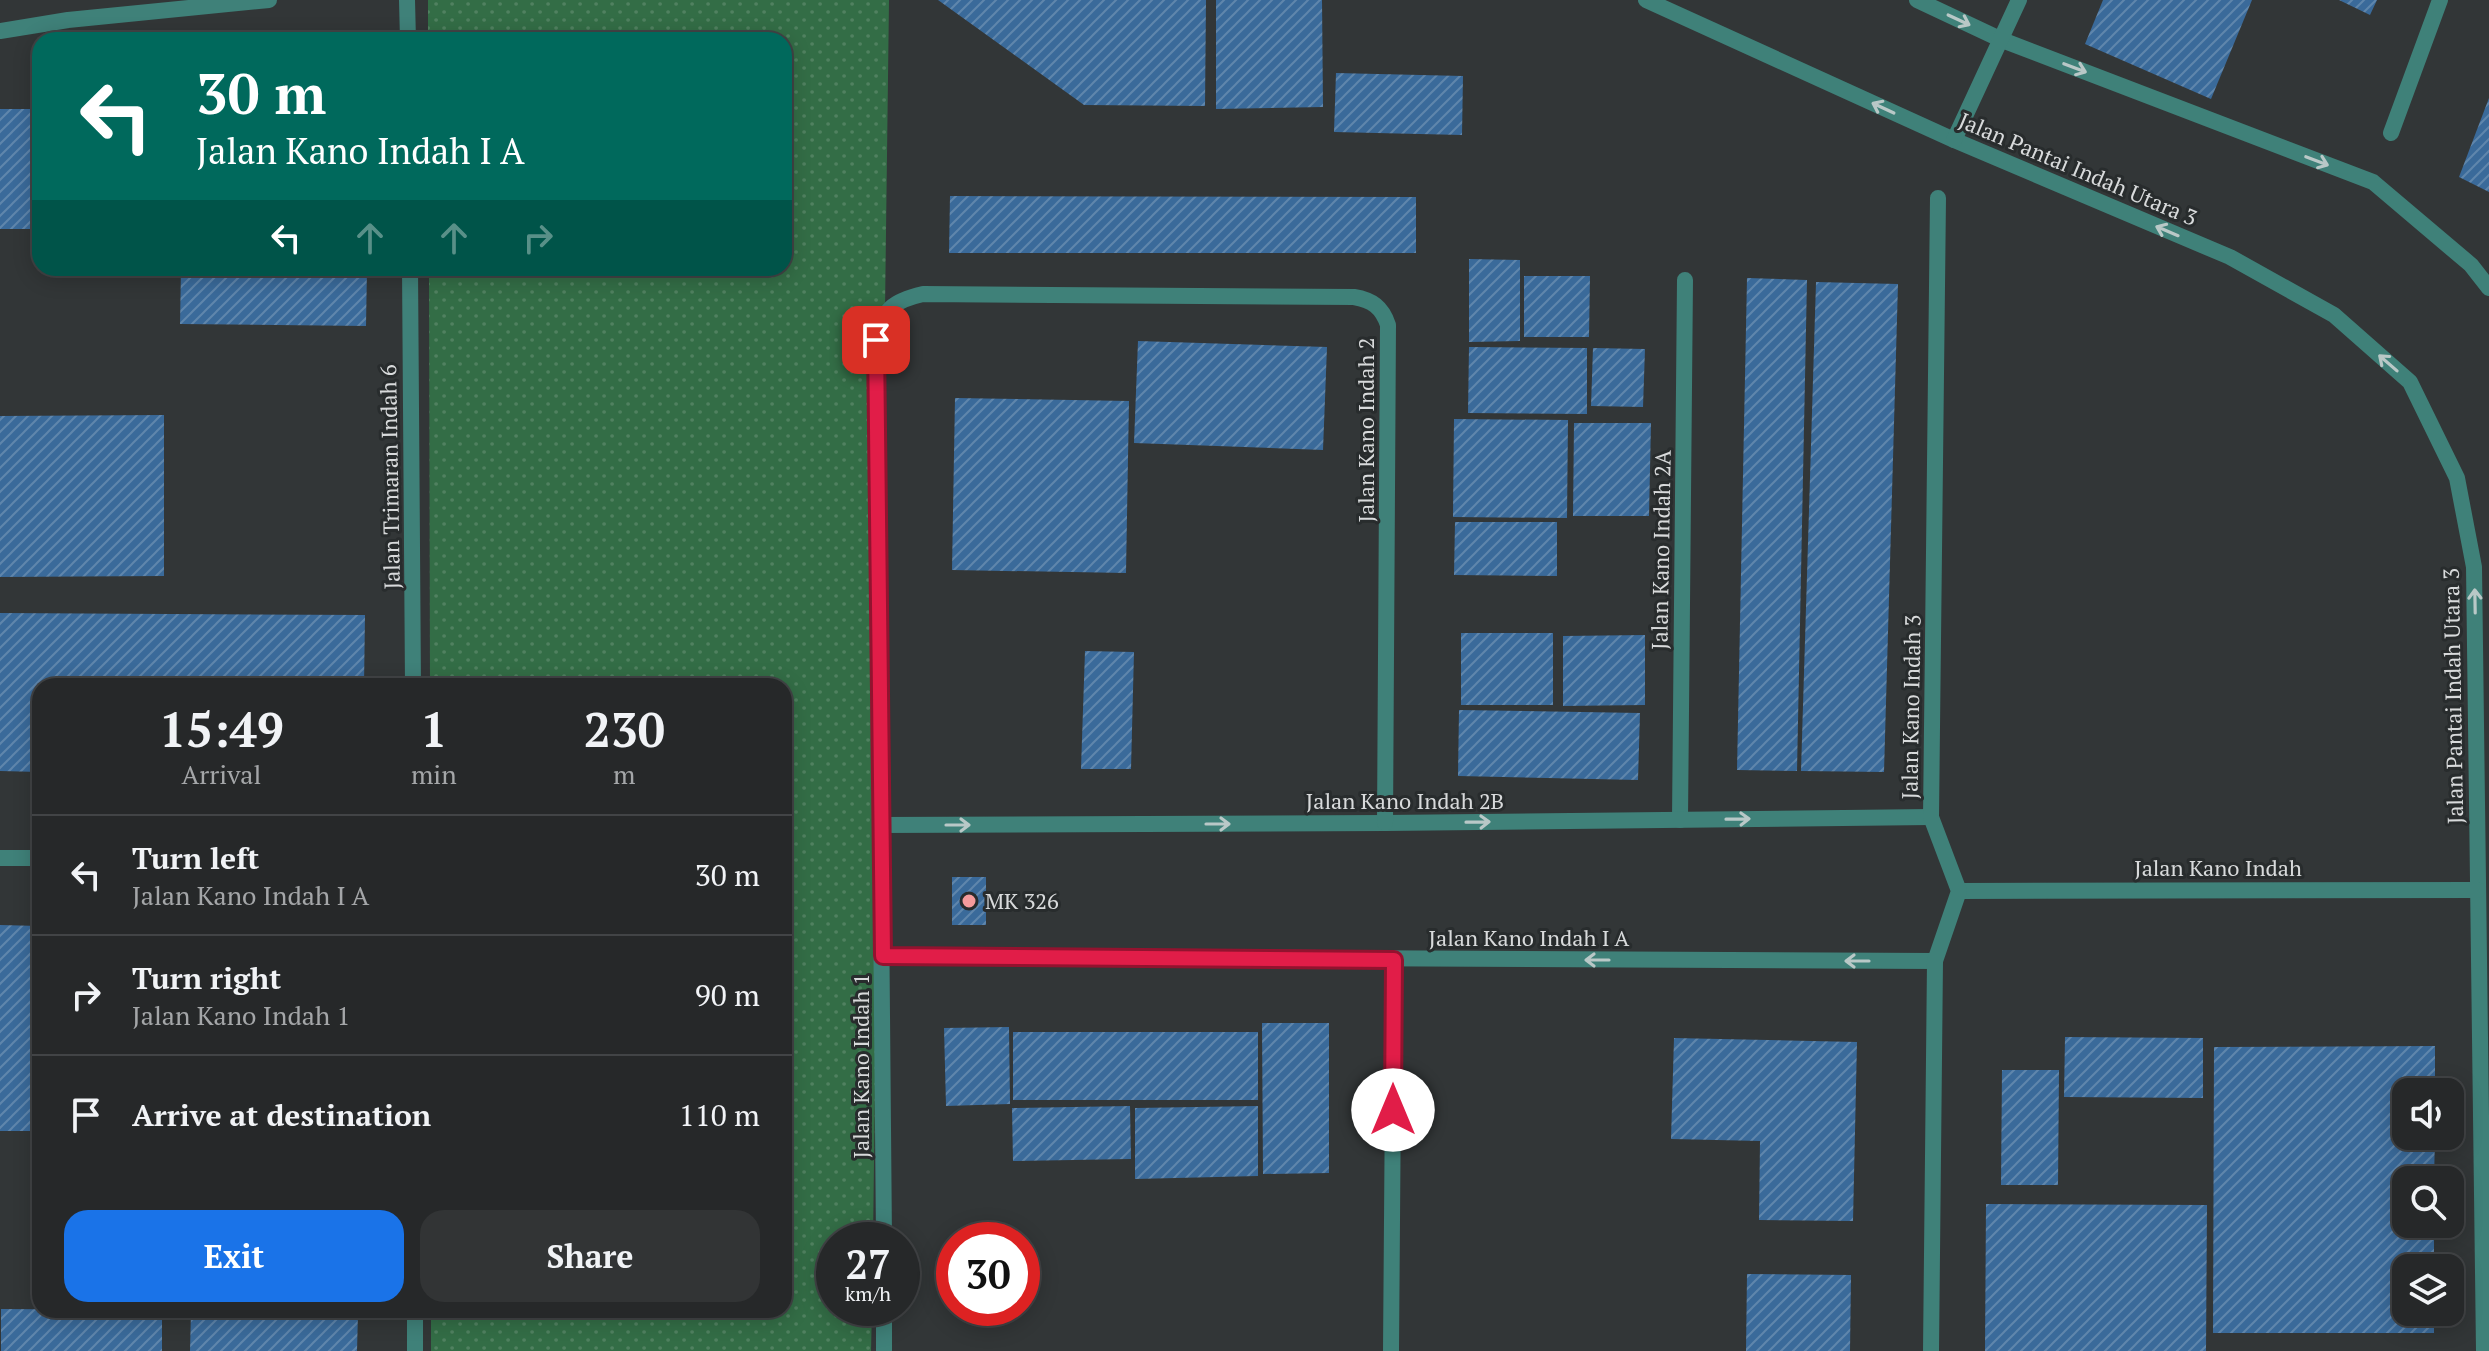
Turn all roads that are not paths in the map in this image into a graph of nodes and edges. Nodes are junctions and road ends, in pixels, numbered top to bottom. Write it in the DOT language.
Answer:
graph roads {
  1 [pos="269,0"];
  2 [pos="407,0"];
  3 [pos="1646,0"];
  4 [pos="1917,0"];
  5 [pos="2019,0"];
  6 [pos="2440,0"];
  7 [pos="0,31"];
  8 [pos="408,32"];
  9 [pos="2002,40"];
  10 [pos="2391,133"];
  11 [pos="1954,140"];
  12 [pos="1938,198"];
  13 [pos="410,276"];
  14 [pos="1685,280"];
  15 [pos="2489,288"];
  16 [pos="923,294"];
  17 [pos="413,678"];
  18 [pos="1931,817"];
  19 [pos="1680,820"];
  20 [pos="1385,823"];
  21 [pos="880,825"];
  22 [pos="0,858"];
  23 [pos="32,858"];
  24 [pos="2478,890"];
  25 [pos="1959,891"];
  26 [pos="883,956"];
  27 [pos="1394,960"];
  28 [pos="1935,961"];
  29 [pos="884,1222"];
  30 [pos="415,1318"];
  31 [pos="884,1326"];
  32 [pos="415,1351"];
  33 [pos="884,1351"];
  34 [pos="1391,1351"];
  35 [pos="1931,1351"];
  36 [pos="2484,1351"];
  1 -- 7 [label="street"];
  2 -- 8 [label="street"];
  11 -- 3 [label="street, Jalan Pantai Indah Utara 3, one-way"];
  4 -- 9 [label="street, one-way"];
  5 -- 9 [label="street"];
  6 -- 10 [label="street"];
  9 -- 11 [label="street"];
  9 -- 15 [label="street, one-way"];
  24 -- 11 [label="street, Jalan Pantai Indah Utara 3, one-way"];
  12 -- 18 [label="street, Jalan Kano Indah 3"];
  13 -- 17 [label="street, Jalan Trimaran Indah 6"];
  14 -- 19 [label="street, Jalan Kano Indah 2A"];
  16 -- 20 [label="street, Jalan Kano Indah 2"];
  16 -- 21 [label="street, Jalan Kano Indah 1"];
  19 -- 18 [label="street, Jalan Kano Indah 2B, one-way"];
  18 -- 25 [label="street, Jalan Kano Indah 3"];
  20 -- 19 [label="street, Jalan Kano Indah 2B, one-way"];
  21 -- 20 [label="street, Jalan Kano Indah 2B, one-way"];
  21 -- 26 [label="street, Jalan Kano Indah 1"];
  22 -- 23 [label="street"];
  24 -- 25 [label="street, Jalan Kano Indah"];
  24 -- 36 [label="street, Jalan Pantai Indah Utara 3"];
  25 -- 28 [label="street"];
  26 -- 27 [label="street, Jalan Kano Indah I A"];
  26 -- 29 [label="street, Jalan Kano Indah 1"];
  28 -- 27 [label="street, Jalan Kano Indah I A, one-way"];
  27 -- 34 [label="street"];
  28 -- 35 [label="street"];
  30 -- 32 [label="street"];
  31 -- 33 [label="street"];
}
